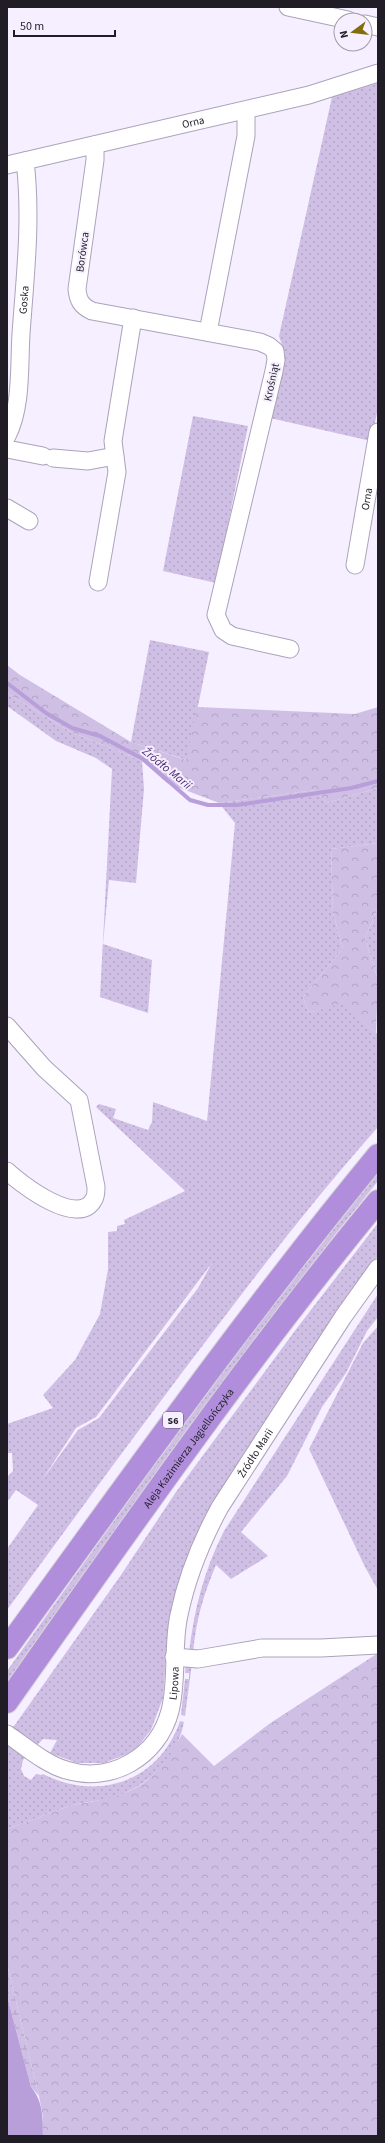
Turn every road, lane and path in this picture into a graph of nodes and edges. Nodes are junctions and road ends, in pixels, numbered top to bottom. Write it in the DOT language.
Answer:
graph roads {
  1 [pos="288,7"];
  2 [pos="333,17"];
  3 [pos="378,73"];
  4 [pos="246,111"];
  5 [pos="95,145"];
  6 [pos="25,161"];
  7 [pos="7,165"];
  8 [pos="133,318"];
  9 [pos="208,332"];
  10 [pos="378,432"];
  11 [pos="7,436"];
  12 [pos="7,449"];
  13 [pos="115,456"];
  14 [pos="7,508"];
  15 [pos="29,521"];
  16 [pos="355,565"];
  17 [pos="98,582"];
  18 [pos="290,649"];
  19 [pos="7,1026"];
  20 [pos="378,1155"];
  21 [pos="7,1171"];
  22 [pos="378,1201"];
  23 [pos="378,1268"];
  24 [pos="378,1645"];
  25 [pos="7,1648"];
  26 [pos="174,1657"];
  27 [pos="8,1701"];
  28 [pos="7,1734"];
  1 -- 2 [label="street"];
  3 -- 4 [label="street, Orna"];
  4 -- 5 [label="street, Orna"];
  4 -- 9 [label="street"];
  5 -- 6 [label="street, Orna"];
  5 -- 8 [label="street, Borówca"];
  6 -- 7 [label="street, Orna"];
  6 -- 11 [label="street, Goska"];
  8 -- 9 [label="street, Borówca"];
  8 -- 13 [label="street"];
  9 -- 18 [label="street, Krośniąt"];
  10 -- 16 [label="street, Orna"];
  12 -- 13 [label="street"];
  13 -- 17 [label="street"];
  14 -- 15 [label="street"];
  19 -- 21 [label="street"];
  20 -- 25 [label="highway, S6"];
  22 -- 27 [label="highway, Aleja Kazimierza Jagiellończyka / S6"];
  23 -- 26 [label="street, Źródło Marii"];
  24 -- 26 [label="street, Lipowa"];
  26 -- 28 [label="street, Lipowa"];
}
